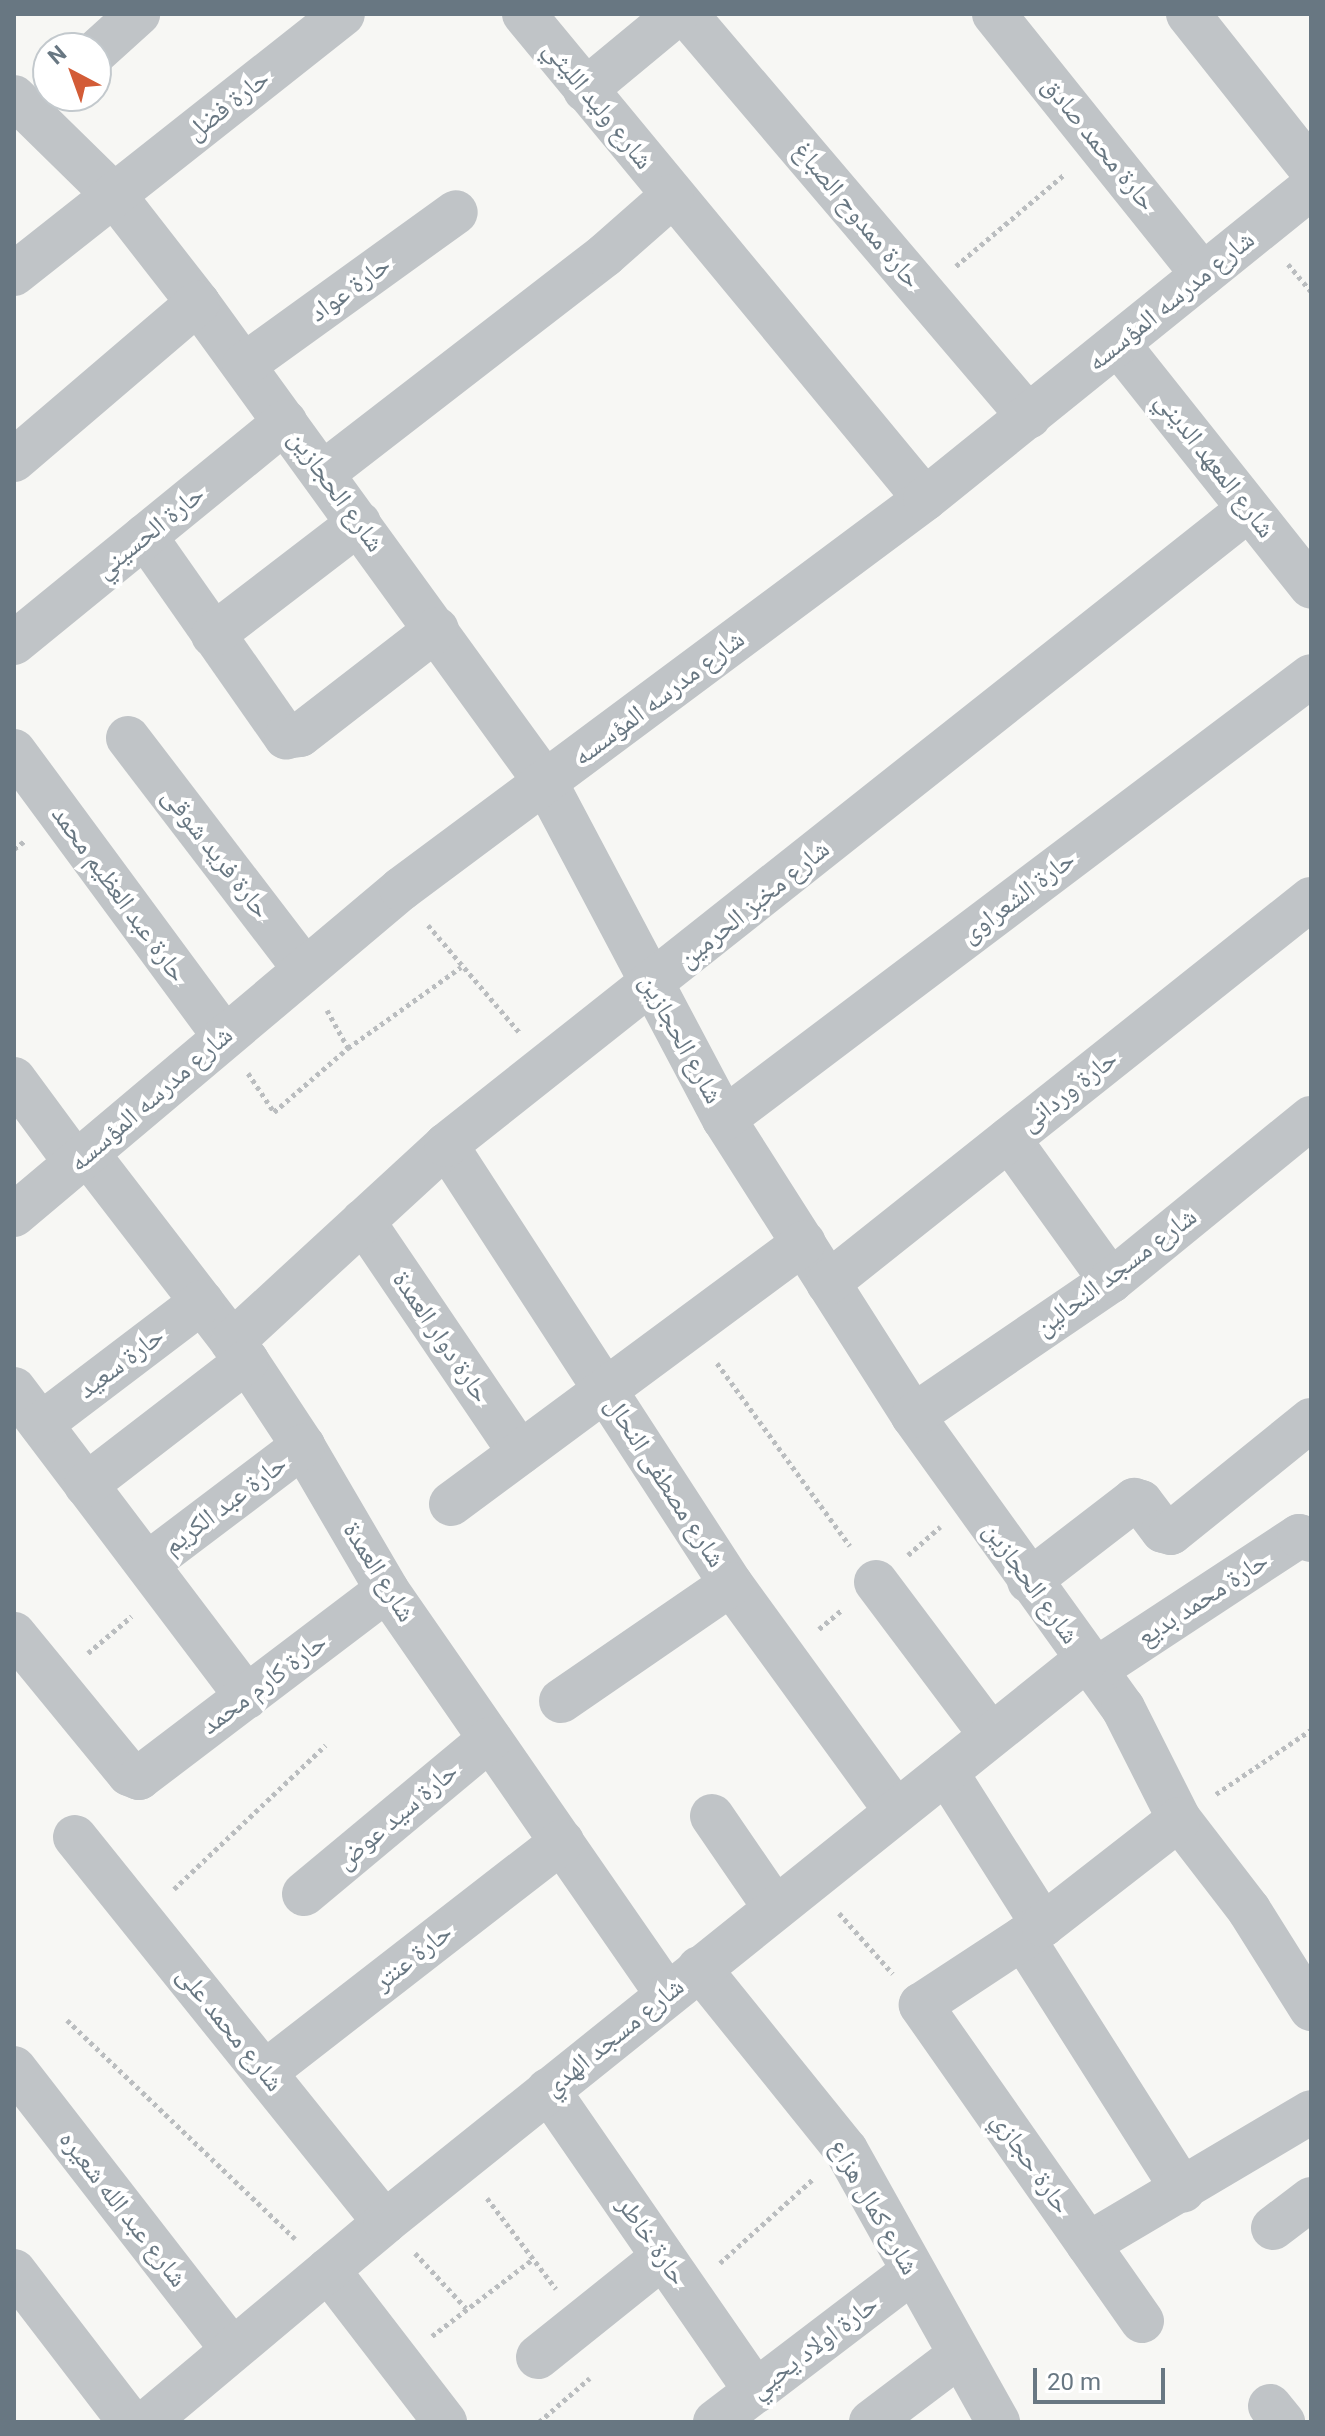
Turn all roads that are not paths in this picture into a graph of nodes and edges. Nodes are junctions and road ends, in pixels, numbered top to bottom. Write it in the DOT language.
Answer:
graph roads {
  1 [pos="138,14"];
  2 [pos="343,14"];
  3 [pos="524,14"];
  4 [pos="677,14"];
  5 [pos="686,14"];
  6 [pos="994,14"];
  7 [pos="1188,14"];
  8 [pos="112,38"];
  9 [pos="585,90"];
  10 [pos="31,101"];
  11 [pos="1311,169"];
  12 [pos="1311,188"];
  13 [pos="114,195"];
  14 [pos="672,196"];
  15 [pos="456,212"];
  16 [pos="14,274"];
  17 [pos="1203,275"];
  18 [pos="198,303"];
  19 [pos="1118,344"];
  20 [pos="244,365"];
  21 [pos="1029,417"];
  22 [pos="285,422"];
  23 [pos="14,460"];
  24 [pos="323,473"];
  25 [pos="925,499"];
  26 [pos="1249,509"];
  27 [pos="359,523"];
  28 [pos="145,536"];
  29 [pos="1311,587"];
  30 [pos="437,629"];
  31 [pos="213,635"];
  32 [pos="14,643"];
  33 [pos="1311,676"];
  34 [pos="128,738"];
  35 [pos="14,751"];
  36 [pos="546,783"];
  37 [pos="1311,899"];
  38 [pos="304,968"];
  39 [pos="651,986"];
  40 [pos="224,1036"];
  41 [pos="14,1079"];
  42 [pos="1311,1118"];
  43 [pos="724,1119"];
  44 [pos="1009,1139"];
  45 [pos="446,1145"];
  46 [pos="82,1158"];
  47 [pos="14,1215"];
  48 [pos="363,1221"];
  49 [pos="804,1243"];
  50 [pos="1111,1281"];
  51 [pos="828,1283"];
  52 [pos="202,1302"];
  53 [pos="240,1351"];
  54 [pos="14,1389"];
  55 [pos="605,1390"];
  56 [pos="913,1416"];
  57 [pos="1311,1420"];
  58 [pos="41,1424"];
  59 [pos="303,1446"];
  60 [pos="520,1453"];
  61 [pos="86,1485"];
  62 [pos="451,1504"];
  63 [pos="1311,1540"];
  64 [pos="147,1564"];
  65 [pos="1029,1581"];
  66 [pos="876,1582"];
  67 [pos="731,1584"];
  68 [pos="387,1590"];
  69 [pos="14,1634"];
  70 [pos="1091,1664"];
  71 [pos="247,1697"];
  72 [pos="561,1701"];
  73 [pos="991,1735"];
  74 [pos="490,1739"];
  75 [pos="946,1772"];
  76 [pos="896,1811"];
  77 [pos="712,1816"];
  78 [pos="1179,1819"];
  79 [pos="75,1837"];
  80 [pos="562,1842"];
  81 [pos="304,1894"];
  82 [pos="775,1908"];
  83 [pos="1033,1932"];
  84 [pos="683,1982"];
  85 [pos="1310,2004"];
  86 [pos="14,2068"];
  87 [pos="265,2072"];
  88 [pos="548,2090"];
  89 [pos="1311,2112"];
  90 [pos="1183,2190"];
  91 [pos="1311,2199"];
  92 [pos="385,2222"];
  93 [pos="1273,2228"];
  94 [pos="1088,2244"];
  95 [pos="663,2257"];
  96 [pos="328,2270"];
  97 [pos="14,2271"];
  98 [pos="912,2272"];
  99 [pos="1142,2321"];
  100 [pos="232,2349"];
  101 [pos="538,2357"];
  102 [pos="957,2357"];
  103 [pos="756,2391"];
  104 [pos="167,2415"];
  105 [pos="130,2422"];
  106 [pos="445,2422"];
  107 [pos="715,2422"];
  108 [pos="871,2422"];
  109 [pos="998,2422"];
  1 -- 8 [label="street"];
  2 -- 13 [label="street, حارة فضل"];
  3 -- 9 [label="street, شارع وليد الليثي"];
  4 -- 9 [label="street"];
  5 -- 21 [label="street, حارة ممدوح الصباغ"];
  6 -- 17 [label="street, حارة محمد صادق"];
  7 -- 11 [label="street"];
  9 -- 14 [label="street, شارع وليد الليثي"];
  10 -- 13 [label="street, شارع الحجازين"];
  12 -- 17 [label="street, شارع مدرسه المؤسسه"];
  13 -- 16 [label="street, حارة فضل"];
  13 -- 18 [label="street, شارع الحجازين"];
  14 -- 24 [label="street"];
  14 -- 25 [label="street, شارع وليد الليثي"];
  15 -- 20 [label="street, حارة عواد"];
  17 -- 19 [label="street, شارع مدرسه المؤسسه"];
  18 -- 20 [label="street, شارع الحجازين"];
  18 -- 23 [label="street"];
  19 -- 21 [label="street, شارع مدرسه المؤسسه"];
  19 -- 26 [label="street, شارع المعهد الديني"];
  20 -- 22 [label="street, شارع الحجازين"];
  21 -- 25 [label="street, شارع مدرسه المؤسسه"];
  22 -- 24 [label="street, شارع الحجازين"];
  22 -- 28 [label="street, حارة الحسيني"];
  24 -- 27 [label="street, شارع الحجازين"];
  25 -- 36 [label="street, شارع مدرسه المؤسسه"];
  26 -- 29 [label="street, شارع المعهد الديني"];
  26 -- 39 [label="street, شارع مخبز الحرمين"];
  27 -- 30 [label="street, شارع الحجازين"];
  27 -- 31 [label="street"];
  28 -- 31 [label="street"];
  28 -- 32 [label="street, حارة الحسيني"];
  30 -- 31 [label="street"];
  30 -- 36 [label="street, شارع الحجازين"];
  33 -- 43 [label="street, حارة الشعراوى"];
  34 -- 38 [label="street, حارة فريد شوقى"];
  35 -- 40 [label="street, حارة عبد العظيم محمد"];
  36 -- 38 [label="street, شارع مدرسه المؤسسه"];
  36 -- 39 [label="street, شارع الحجازين"];
  37 -- 44 [label="street, حارة وردانى"];
  38 -- 40 [label="street, شارع مدرسه المؤسسه"];
  39 -- 43 [label="street, شارع الحجازين"];
  39 -- 45 [label="street, شارع مخبز الحرمين"];
  40 -- 46 [label="street, شارع مدرسه المؤسسه"];
  41 -- 46 [label="street, شارع العمدة"];
  42 -- 50 [label="street, شارع مسجد النحالين"];
  43 -- 49 [label="street, شارع الحجازين"];
  44 -- 50 [label="street"];
  44 -- 51 [label="street, حارة وردانى"];
  45 -- 48 [label="street, شارع مخبز الحرمين"];
  45 -- 55 [label="street, شارع مصطفى النحال"];
  46 -- 47 [label="street, شارع مدرسه المؤسسه"];
  46 -- 52 [label="street, شارع العمدة"];
  48 -- 53 [label="street, شارع مخبز الحرمين"];
  48 -- 60 [label="street, حارة دوار العمدة"];
  49 -- 51 [label="street, شارع الحجازين"];
  49 -- 55 [label="street"];
  50 -- 56 [label="street, شارع مسجد النحالين"];
  51 -- 56 [label="street, شارع الحجازين"];
  52 -- 53 [label="street, شارع العمدة"];
  52 -- 58 [label="street, حارة سعيد"];
  53 -- 59 [label="street, شارع العمدة"];
  53 -- 61 [label="street, شارع مخبز الحرمين"];
  54 -- 58 [label="street"];
  55 -- 60 [label="street"];
  55 -- 67 [label="street, شارع مصطفى النحال"];
  56 -- 65 [label="street, شارع الحجازين"];
  57 -- 65 [label="street"];
  58 -- 61 [label="street"];
  59 -- 64 [label="street, حارة عبد الكريم"];
  59 -- 68 [label="street, شارع العمدة"];
  60 -- 62 [label="street"];
  61 -- 64 [label="street"];
  63 -- 70 [label="street, حارة محمد بديع"];
  64 -- 71 [label="street"];
  65 -- 70 [label="street, شارع الحجازين"];
  66 -- 73 [label="street"];
  67 -- 72 [label="street"];
  67 -- 76 [label="street, شارع مصطفى النحال"];
  68 -- 71 [label="street, حارة كارم محمد"];
  68 -- 74 [label="street, شارع العمدة"];
  69 -- 71 [label="street, حارة كارم محمد"];
  70 -- 73 [label="street, شارع مسجد الهدي"];
  70 -- 78 [label="street, شارع الحجازين"];
  73 -- 75 [label="street, شارع مسجد الهدي"];
  74 -- 80 [label="street, شارع العمدة"];
  74 -- 81 [label="street, حارة سيد عوض"];
  75 -- 76 [label="street, شارع مسجد الهدي"];
  75 -- 83 [label="street"];
  76 -- 82 [label="street, شارع مسجد الهدي"];
  77 -- 82 [label="street"];
  78 -- 83 [label="street"];
  78 -- 85 [label="street, شارع الحجازين"];
  79 -- 87 [label="street, شارع محمد على"];
  80 -- 84 [label="street, شارع العمدة"];
  80 -- 87 [label="street, حارة عنتر"];
  82 -- 84 [label="street, شارع مسجد الهدي"];
  83 -- 90 [label="street"];
  83 -- 94 [label="street, حارة حجازي"];
  84 -- 88 [label="street, شارع مسجد الهدي"];
  84 -- 98 [label="street, شارع كمال هزاع"];
  86 -- 100 [label="street, شارع عبد الله شعيره"];
  87 -- 92 [label="street, شارع محمد على"];
  88 -- 92 [label="street, شارع مسجد الهدي"];
  88 -- 95 [label="street, حارة خاطر"];
  89 -- 90 [label="street"];
  90 -- 94 [label="street"];
  91 -- 93 [label="street"];
  92 -- 96 [label="street, شارع مسجد الهدي"];
  94 -- 99 [label="street, حارة حجازي"];
  95 -- 101 [label="street"];
  95 -- 103 [label="street, حارة خاطر"];
  96 -- 100 [label="street, شارع مسجد الهدي"];
  96 -- 106 [label="street"];
  97 -- 105 [label="street"];
  98 -- 102 [label="street, شارع كمال هزاع"];
  98 -- 103 [label="street, حارة اولاد يحيي"];
  100 -- 104 [label="street, شارع مسجد الهدي"];
  102 -- 108 [label="street"];
  102 -- 109 [label="street, شارع كمال هزاع"];
  103 -- 107 [label="street, حارة اولاد يحيي"];
}
